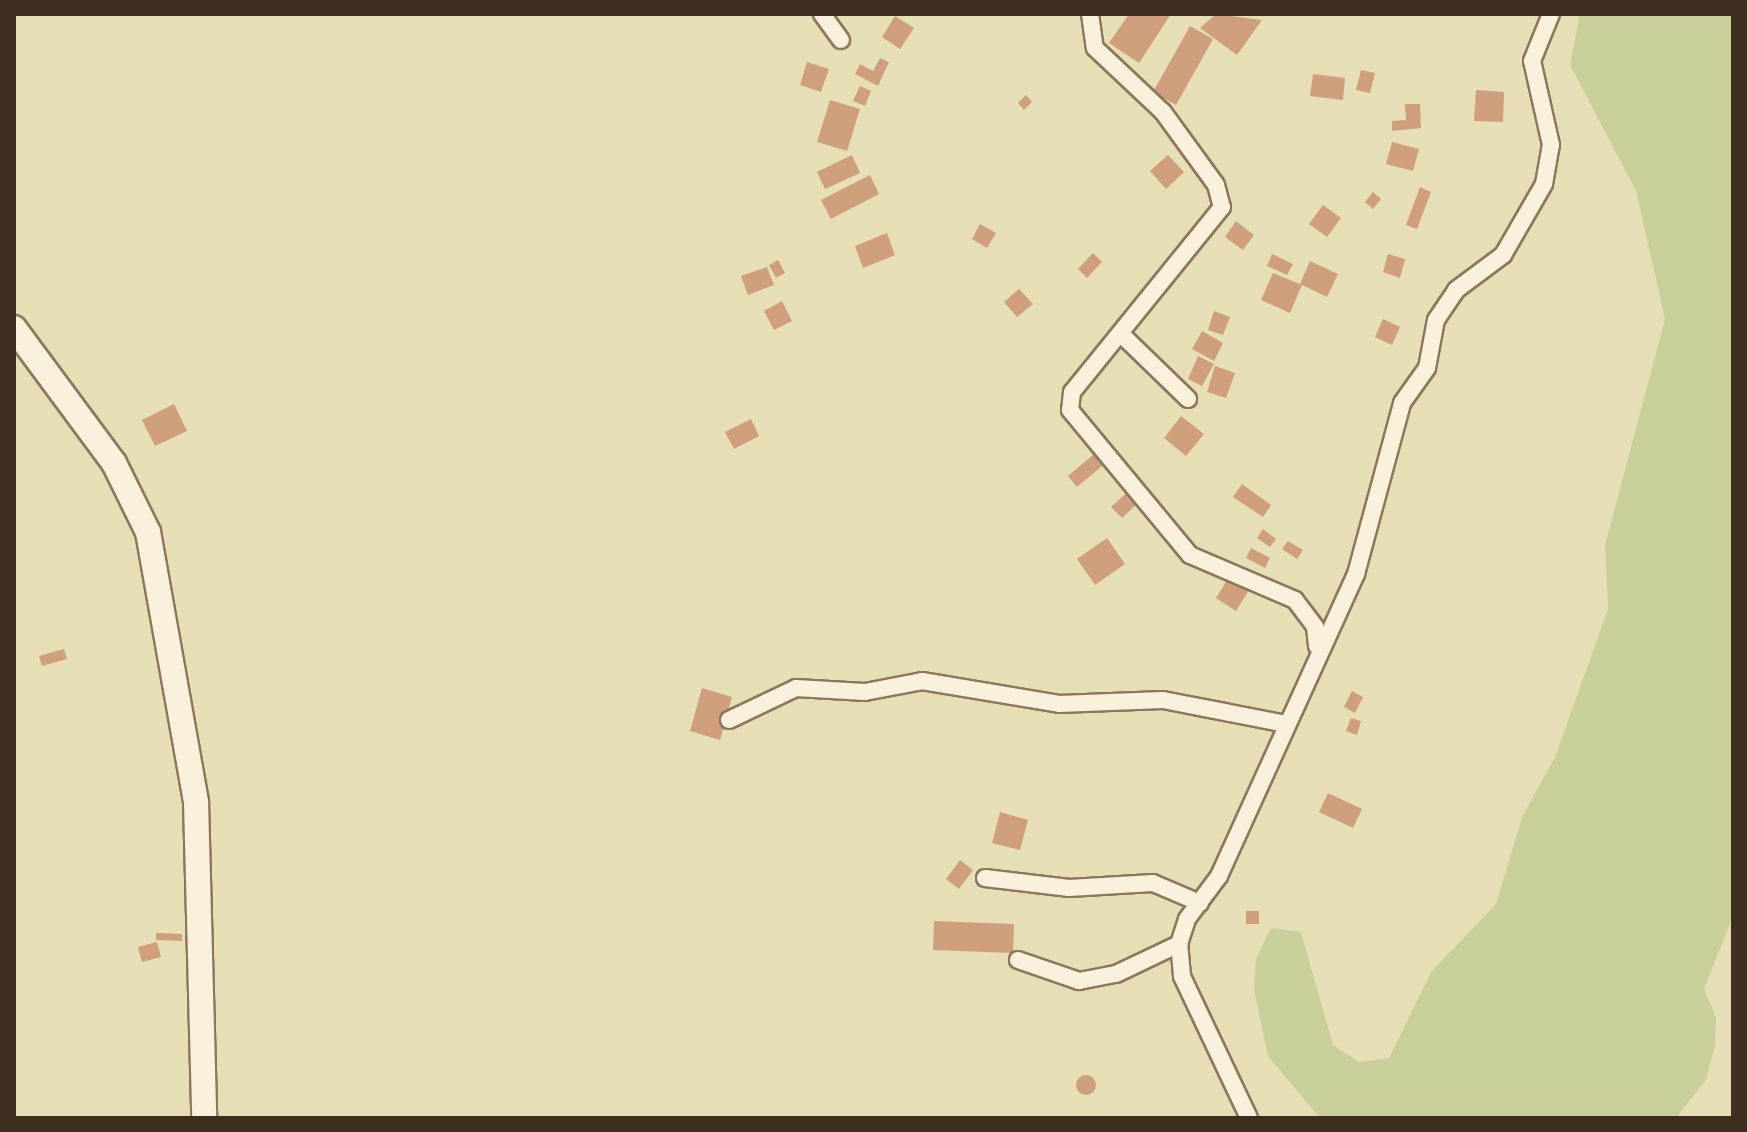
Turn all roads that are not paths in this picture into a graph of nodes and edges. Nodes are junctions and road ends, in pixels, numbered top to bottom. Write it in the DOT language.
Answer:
graph roads {
  1 [pos="822,14"];
  2 [pos="1090,14"];
  3 [pos="1551,14"];
  4 [pos="841,40"];
  5 [pos="14,328"];
  6 [pos="1122,335"];
  7 [pos="1188,399"];
  8 [pos="1317,648"];
  9 [pos="729,720"];
  10 [pos="1287,724"];
  11 [pos="985,878"];
  12 [pos="1200,903"];
  13 [pos="1179,944"];
  14 [pos="1018,960"];
  15 [pos="204,1118"];
  16 [pos="1249,1118"];
  1 -- 4 [label="street"];
  2 -- 6 [label="street"];
  3 -- 8 [label="street"];
  5 -- 15 [label="street"];
  6 -- 7 [label="street"];
  6 -- 8 [label="street"];
  8 -- 10 [label="street"];
  9 -- 10 [label="street"];
  10 -- 12 [label="street"];
  11 -- 12 [label="street"];
  12 -- 13 [label="street"];
  13 -- 14 [label="street"];
  13 -- 16 [label="street"];
}
